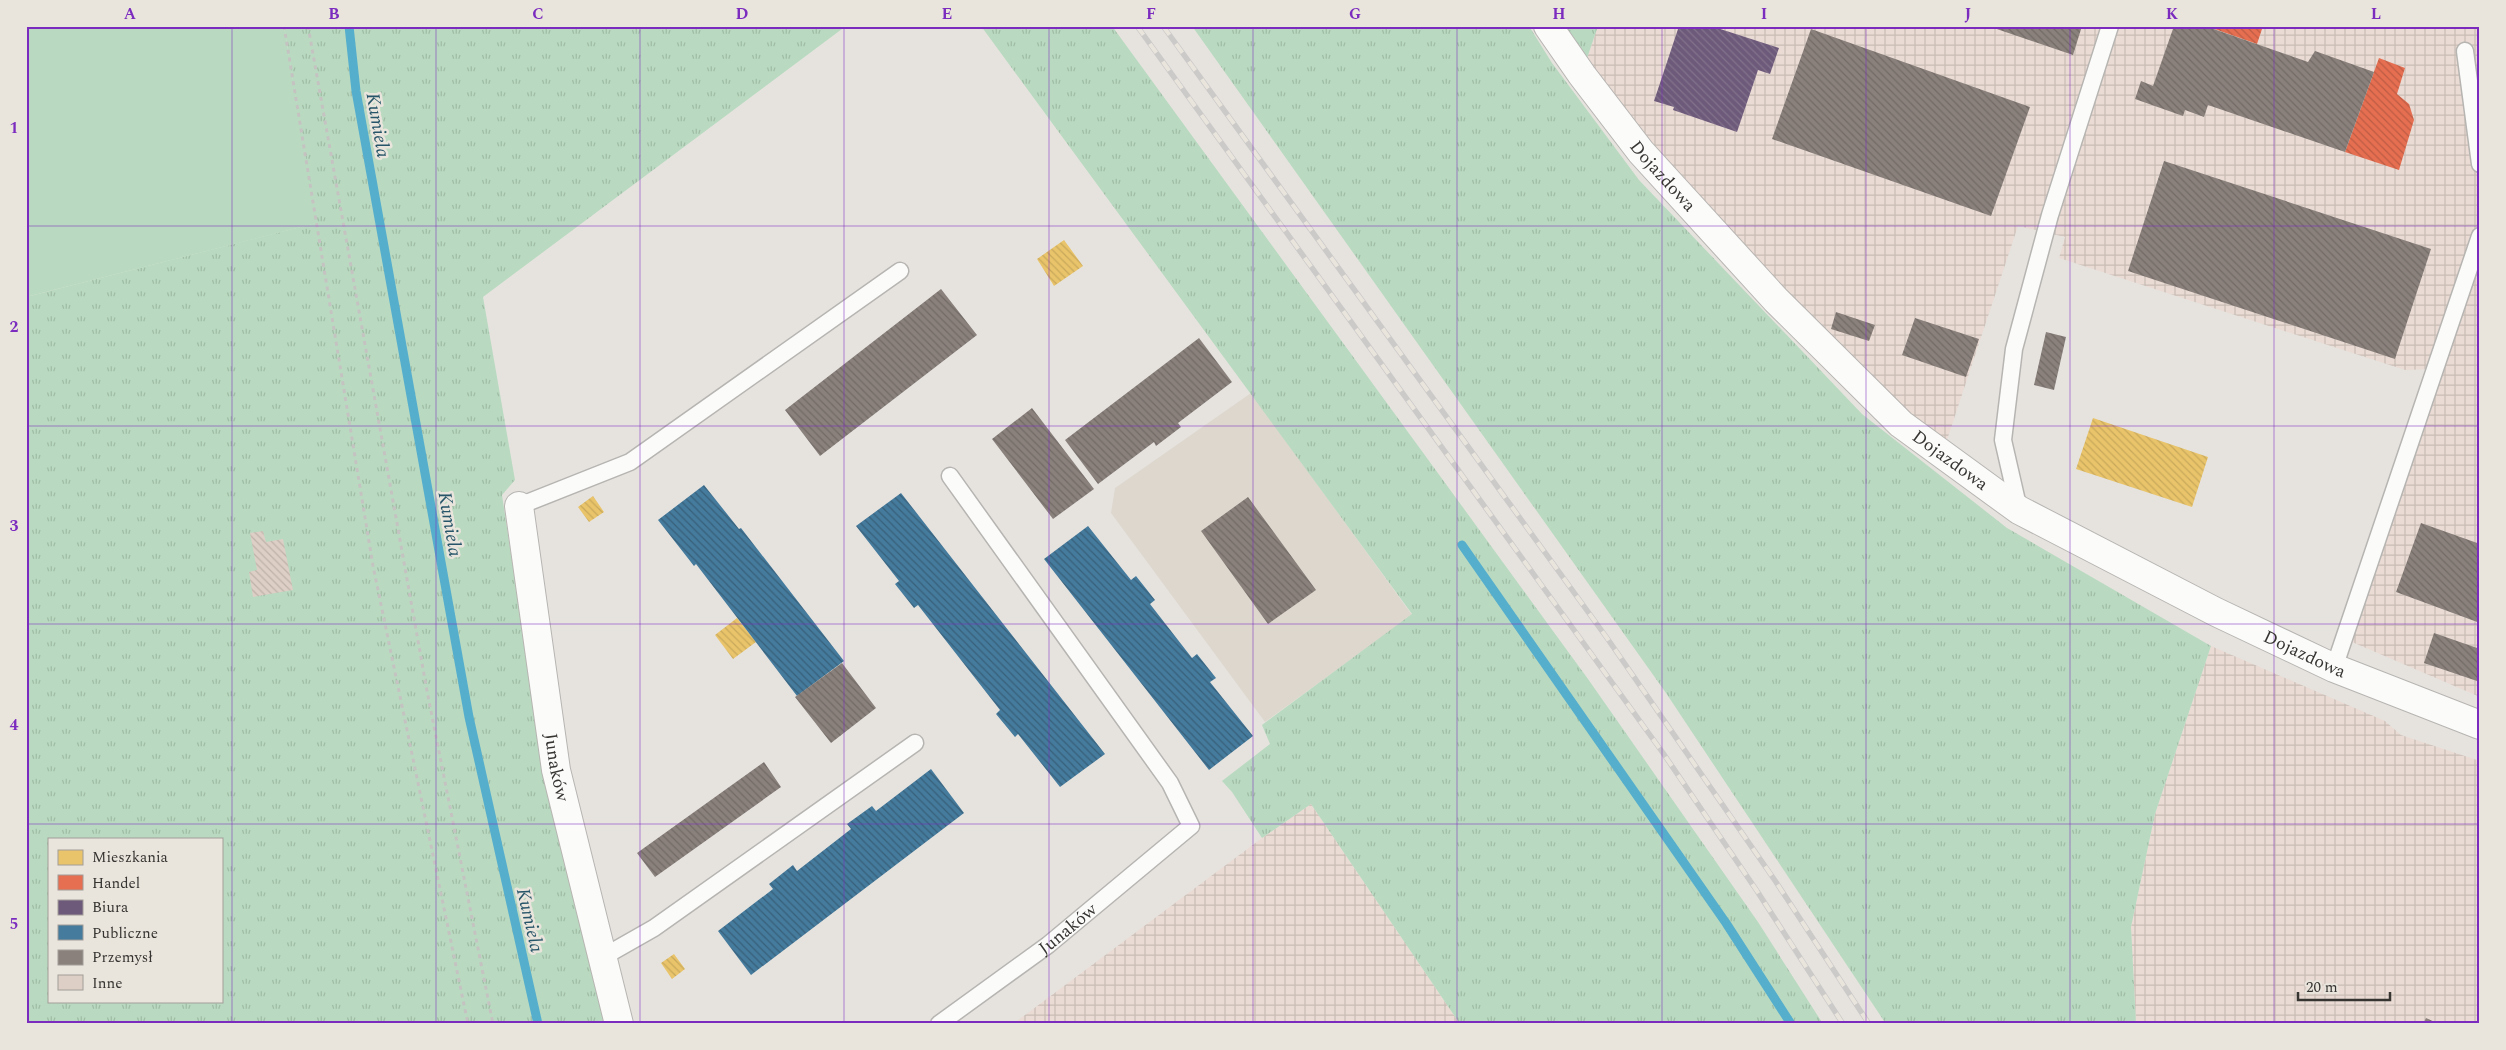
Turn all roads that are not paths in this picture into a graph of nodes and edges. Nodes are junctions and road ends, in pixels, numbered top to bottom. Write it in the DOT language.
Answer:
graph roads {
  1 [pos="1548,26"];
  2 [pos="2110,26"];
  3 [pos="2465,51"];
  4 [pos="2480,164"];
  5 [pos="2480,236"];
  6 [pos="900,271"];
  7 [pos="950,476"];
  8 [pos="520,506"];
  9 [pos="2019,510"];
  10 [pos="2334,668"];
  11 [pos="2480,725"];
  12 [pos="915,743"];
  13 [pos="603,957"];
  14 [pos="619,1024"];
  15 [pos="938,1024"];
  1 -- 9 [label="street, Dojazdowa"];
  2 -- 9 [label="lane"];
  3 -- 4 [label="lane"];
  5 -- 10 [label="lane"];
  6 -- 8 [label="lane"];
  7 -- 15 [label="lane, Junaków"];
  8 -- 13 [label="street, Junaków"];
  9 -- 10 [label="street, Dojazdowa"];
  10 -- 11 [label="street, Dojazdowa"];
  12 -- 13 [label="lane"];
  13 -- 14 [label="street, Junaków"];
}
